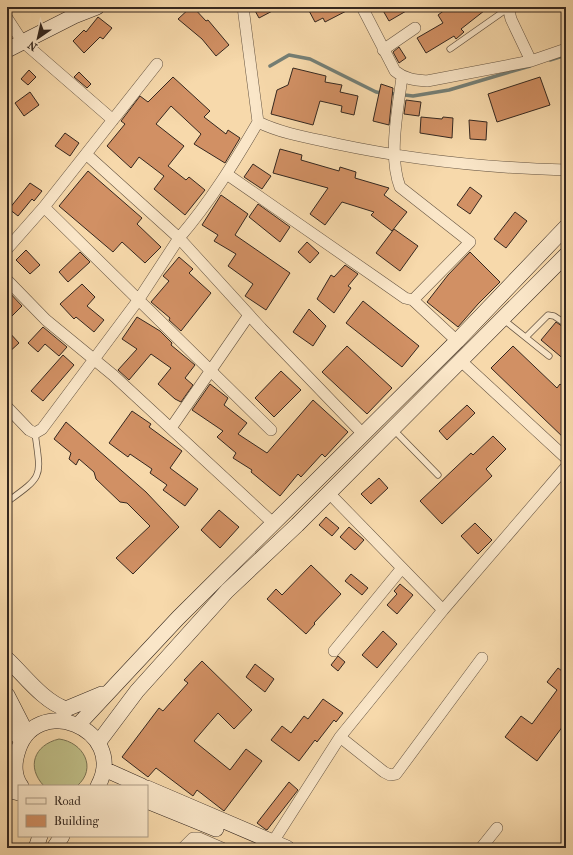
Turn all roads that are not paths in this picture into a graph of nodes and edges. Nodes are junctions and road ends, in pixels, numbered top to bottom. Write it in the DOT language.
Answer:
graph roads {
  1 [pos="97,7"];
  2 [pos="243,7"];
  3 [pos="362,7"];
  4 [pos="508,8"];
  5 [pos="7,18"];
  6 [pos="415,28"];
  7 [pos="22,41"];
  8 [pos="450,49"];
  9 [pos="566,49"];
  10 [pos="7,50"];
  11 [pos="384,50"];
  12 [pos="531,61"];
  13 [pos="158,64"];
  14 [pos="402,77"];
  15 [pos="113,120"];
  16 [pos="258,122"];
  17 [pos="86,154"];
  18 [pos="395,155"];
  19 [pos="566,170"];
  20 [pos="228,175"];
  21 [pos="44,207"];
  22 [pos="566,227"];
  23 [pos="179,238"];
  24 [pos="7,249"];
  25 [pos="566,255"];
  26 [pos="7,280"];
  27 [pos="139,299"];
  28 [pos="413,300"];
  29 [pos="249,314"];
  30 [pos="502,318"];
  31 [pos="566,324"];
  32 [pos="526,338"];
  33 [pos="457,341"];
  34 [pos="549,356"];
  35 [pos="94,361"];
  36 [pos="461,361"];
  37 [pos="211,371"];
  38 [pos="7,407"];
  39 [pos="170,428"];
  40 [pos="393,428"];
  41 [pos="271,430"];
  42 [pos="35,433"];
  43 [pos="363,434"];
  44 [pos="566,458"];
  45 [pos="566,467"];
  46 [pos="438,476"];
  47 [pos="329,493"];
  48 [pos="7,502"];
  49 [pos="273,523"];
  50 [pos="402,568"];
  51 [pos="443,610"];
  52 [pos="334,650"];
  53 [pos="482,658"];
  54 [pos="7,660"];
  55 [pos="110,690"];
  56 [pos="7,695"];
  57 [pos="53,721"];
  58 [pos="78,724"];
  59 [pos="7,726"];
  60 [pos="340,737"];
  61 [pos="19,742"];
  62 [pos="98,743"];
  63 [pos="102,781"];
  64 [pos="21,785"];
  65 [pos="134,785"];
  66 [pos="148,788"];
  67 [pos="7,790"];
  68 [pos="18,793"];
  69 [pos="148,801"];
  70 [pos="497,828"];
  71 [pos="40,837"];
  72 [pos="61,837"];
  73 [pos="268,846"];
  74 [pos="36,848"];
  75 [pos="54,848"];
  76 [pos="183,848"];
  77 [pos="222,848"];
  78 [pos="287,848"];
  79 [pos="481,848"];
  1 -- 7 [label="street"];
  2 -- 16 [label="street"];
  3 -- 11 [label="street"];
  4 -- 8 [label="lane"];
  4 -- 12 [label="street"];
  5 -- 7 [label="street"];
  6 -- 11 [label="street"];
  7 -- 10 [label="street"];
  7 -- 15 [label="street"];
  9 -- 12 [label="street"];
  11 -- 14 [label="street"];
  12 -- 14 [label="street"];
  13 -- 15 [label="street"];
  14 -- 18 [label="street"];
  15 -- 17 [label="street"];
  16 -- 18 [label="street"];
  16 -- 20 [label="street"];
  17 -- 21 [label="street"];
  17 -- 23 [label="street"];
  18 -- 19 [label="street"];
  18 -- 28 [label="street"];
  20 -- 23 [label="street"];
  20 -- 28 [label="street"];
  21 -- 24 [label="street"];
  21 -- 27 [label="street"];
  22 -- 33 [label="street"];
  23 -- 27 [label="street"];
  23 -- 29 [label="street"];
  25 -- 30 [label="street"];
  26 -- 35 [label="street"];
  27 -- 35 [label="street"];
  27 -- 37 [label="street"];
  28 -- 33 [label="street"];
  29 -- 37 [label="street"];
  29 -- 43 [label="street"];
  30 -- 32 [label="lane"];
  30 -- 36 [label="street"];
  31 -- 32 [label="lane"];
  32 -- 34 [label="lane"];
  33 -- 43 [label="street"];
  35 -- 39 [label="street"];
  35 -- 42 [label="street"];
  36 -- 40 [label="street"];
  36 -- 44 [label="street"];
  37 -- 39 [label="street"];
  37 -- 41 [label="street"];
  38 -- 42 [label="street"];
  39 -- 49 [label="street"];
  40 -- 46 [label="lane"];
  40 -- 47 [label="street"];
  42 -- 48 [label="lane"];
  43 -- 49 [label="street"];
  45 -- 51 [label="street"];
  47 -- 50 [label="street"];
  47 -- 62 [label="street"];
  49 -- 55 [label="street"];
  50 -- 51 [label="street"];
  50 -- 52 [label="street"];
  51 -- 60 [label="street"];
  53 -- 60 [label="street"];
  54 -- 55 [label="street"];
  54 -- 57 [label="street"];
  55 -- 58 [label="street"];
  56 -- 61 [label="street"];
  57 -- 58 [label="street"];
  57 -- 61 [label="street"];
  58 -- 62 [label="street"];
  59 -- 61 [label="street"];
  60 -- 73 [label="street"];
  61 -- 64 [label="street"];
  62 -- 63 [label="street"];
  63 -- 65 [label="street"];
  66 -- 73 [label="street"];
  67 -- 68 [label="street"];
  69 -- 73 [label="street"];
  70 -- 79 [label="street"];
  71 -- 74 [label="street"];
  72 -- 75 [label="street"];
  73 -- 78 [label="street"];
  76 -- 77 [label="street"];
}
